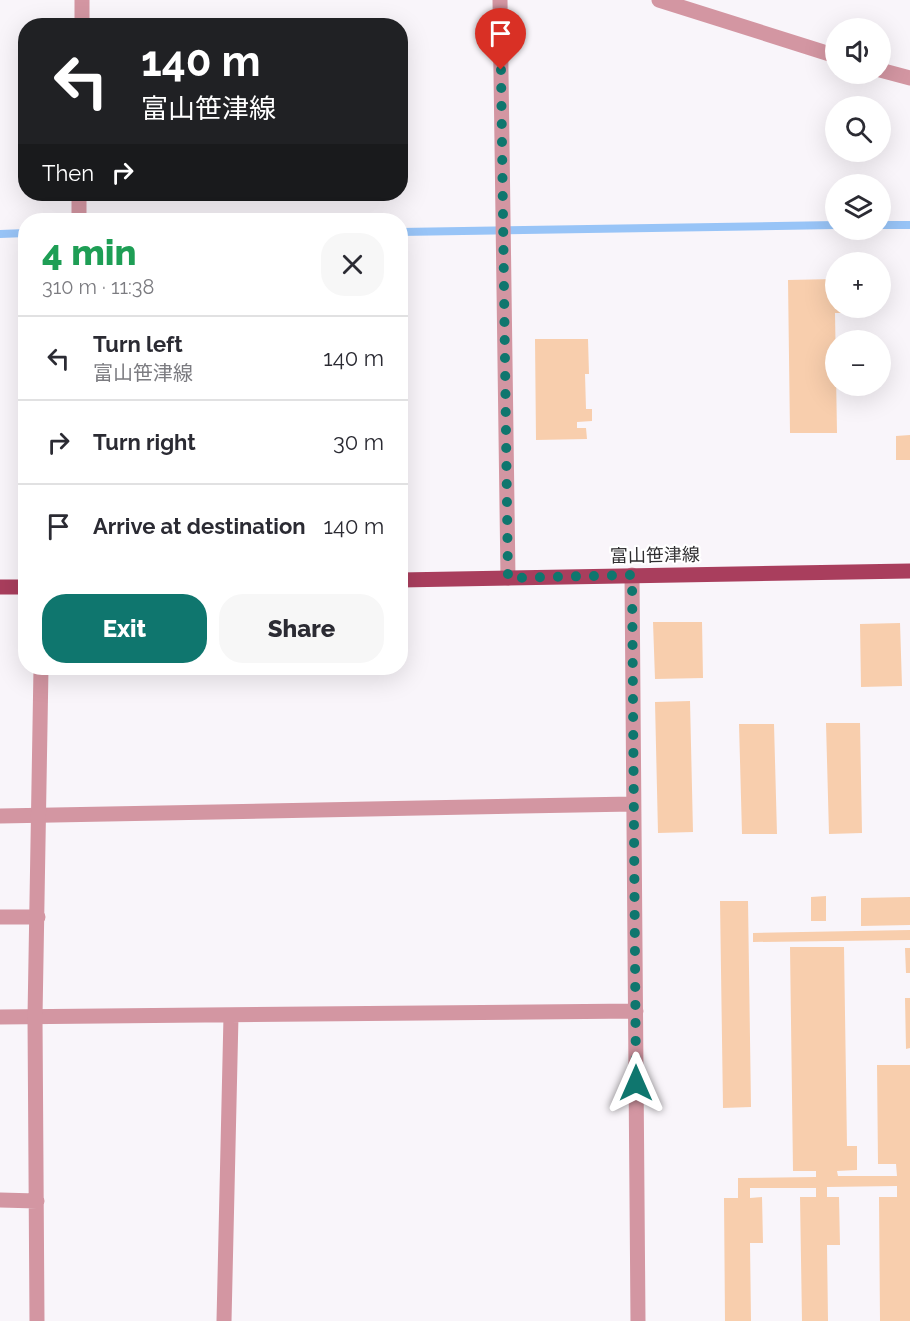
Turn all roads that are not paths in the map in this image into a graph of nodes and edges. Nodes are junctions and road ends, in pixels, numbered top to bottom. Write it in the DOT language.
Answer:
graph roads {
  1 [pos="82,0"];
  2 [pos="500,0"];
  3 [pos="659,0"];
  4 [pos="82,18"];
  5 [pos="825,53"];
  6 [pos="891,73"];
  7 [pos="910,78"];
  8 [pos="910,571"];
  9 [pos="632,575"];
  10 [pos="508,578"];
  11 [pos="408,580"];
  12 [pos="0,587"];
  13 [pos="18,587"];
  14 [pos="42,675"];
  15 [pos="633,804"];
  16 [pos="0,816"];
  17 [pos="40,816"];
  18 [pos="0,917"];
  19 [pos="38,917"];
  20 [pos="636,1011"];
  21 [pos="231,1016"];
  22 [pos="0,1017"];
  23 [pos="35,1017"];
  24 [pos="0,1200"];
  25 [pos="37,1201"];
  26 [pos="37,1321"];
  27 [pos="224,1321"];
  28 [pos="638,1321"];
  1 -- 4 [label="street"];
  2 -- 10 [label="street"];
  3 -- 5 [label="street"];
  6 -- 7 [label="street"];
  8 -- 9 [label="main road, 富山笹津線"];
  9 -- 10 [label="main road, 富山笹津線"];
  9 -- 15 [label="street"];
  10 -- 11 [label="main road, 富山笹津線"];
  12 -- 13 [label="main road"];
  14 -- 17 [label="street"];
  15 -- 17 [label="street"];
  15 -- 20 [label="street"];
  16 -- 17 [label="street"];
  17 -- 19 [label="street"];
  18 -- 19 [label="street"];
  19 -- 23 [label="street"];
  20 -- 21 [label="street"];
  20 -- 28 [label="street"];
  21 -- 23 [label="street"];
  21 -- 27 [label="street"];
  22 -- 23 [label="street"];
  23 -- 25 [label="street"];
  24 -- 25 [label="street"];
  25 -- 26 [label="street"];
}
